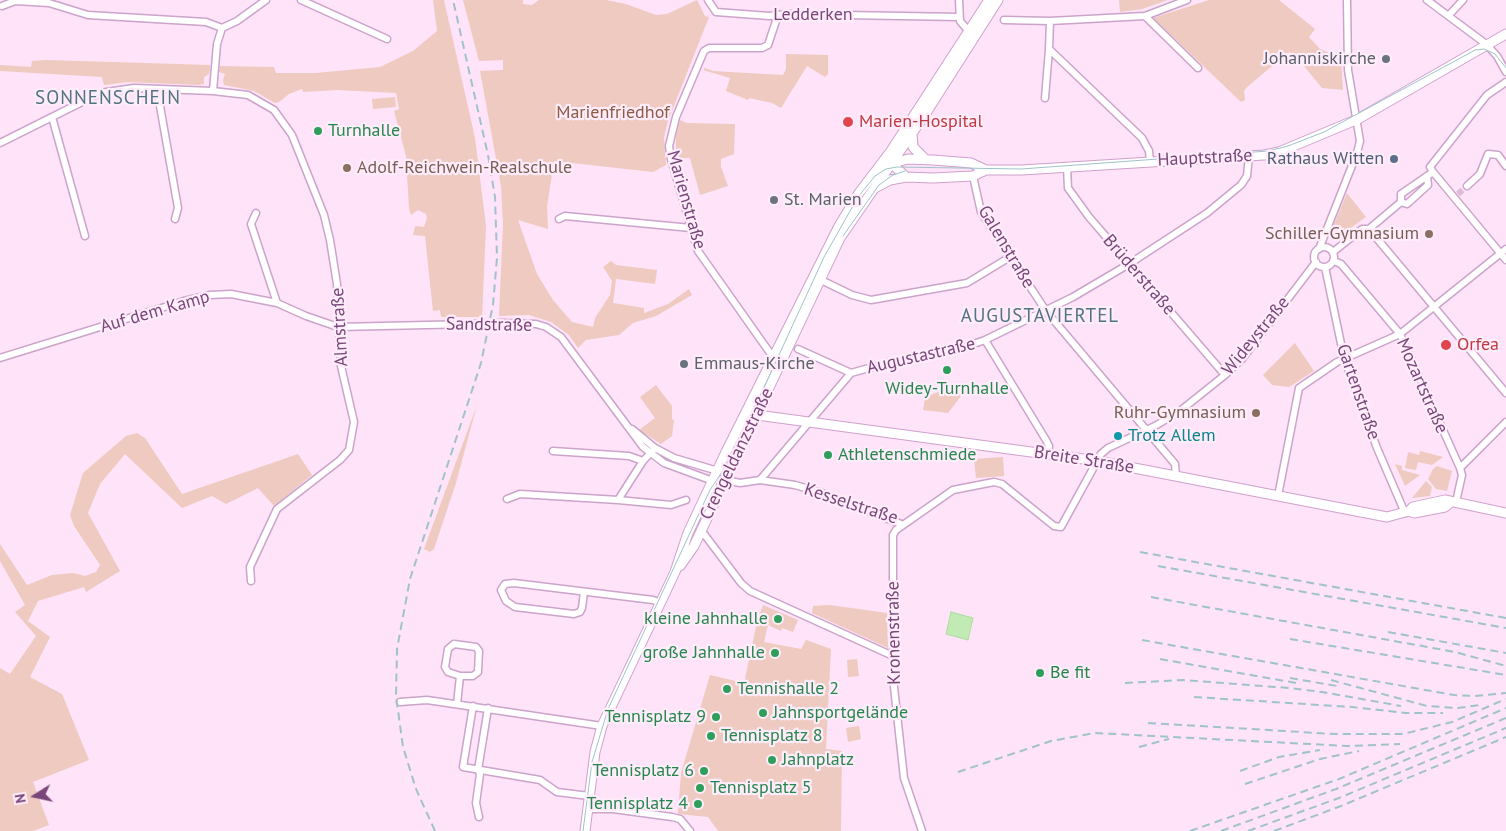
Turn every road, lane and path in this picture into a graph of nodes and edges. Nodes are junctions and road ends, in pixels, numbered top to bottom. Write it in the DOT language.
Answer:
graph roads {
  1 [pos="266,0"];
  2 [pos="301,0"];
  3 [pos="708,0"];
  4 [pos="959,0"];
  5 [pos="989,0"];
  6 [pos="998,0"];
  7 [pos="1187,0"];
  8 [pos="1346,0"];
  9 [pos="1427,0"];
  10 [pos="1463,0"];
  11 [pos="2,6"];
  12 [pos="778,15"];
  13 [pos="1449,15"];
  14 [pos="1144,16"];
  15 [pos="959,17"];
  16 [pos="1004,20"];
  17 [pos="1050,21"];
  18 [pos="978,25"];
  19 [pos="222,28"];
  20 [pos="968,30"];
  21 [pos="1506,34"];
  22 [pos="387,39"];
  23 [pos="1486,44"];
  24 [pos="1049,49"];
  25 [pos="1198,68"];
  26 [pos="1506,72"];
  27 [pos="1506,82"];
  28 [pos="157,89"];
  29 [pos="213,91"];
  30 [pos="1045,98"];
  31 [pos="52,117"];
  32 [pos="1358,119"];
  33 [pos="912,133"];
  34 [pos="0,143"];
  35 [pos="891,151"];
  36 [pos="1249,156"];
  37 [pos="926,160"];
  38 [pos="1150,161"];
  39 [pos="890,163"];
  40 [pos="1506,166"];
  41 [pos="1067,167"];
  42 [pos="878,170"];
  43 [pos="986,170"];
  44 [pos="1433,172"];
  45 [pos="973,176"];
  46 [pos="1427,176"];
  47 [pos="906,177"];
  48 [pos="1468,186"];
  49 [pos="869,189"];
  50 [pos="1402,202"];
  51 [pos="256,213"];
  52 [pos="560,218"];
  53 [pos="175,220"];
  54 [pos="690,228"];
  55 [pos="1369,229"];
  56 [pos="85,236"];
  57 [pos="1319,249"];
  58 [pos="1503,251"];
  59 [pos="1333,252"];
  60 [pos="1010,257"];
  61 [pos="1506,260"];
  62 [pos="1334,261"];
  63 [pos="1316,262"];
  64 [pos="1129,264"];
  65 [pos="1325,267"];
  66 [pos="818,279"];
  67 [pos="277,303"];
  68 [pos="1434,307"];
  69 [pos="1046,311"];
  70 [pos="338,327"];
  71 [pos="1400,334"];
  72 [pos="985,340"];
  73 [pos="798,349"];
  74 [pos="774,356"];
  75 [pos="0,358"];
  76 [pos="1344,358"];
  77 [pos="778,368"];
  78 [pos="851,373"];
  79 [pos="1225,375"];
  80 [pos="1506,393"];
  81 [pos="757,415"];
  82 [pos="742,421"];
  83 [pos="624,422"];
  84 [pos="808,422"];
  85 [pos="1506,422"];
  86 [pos="1146,430"];
  87 [pos="655,448"];
  88 [pos="553,451"];
  89 [pos="650,454"];
  90 [pos="1048,454"];
  91 [pos="644,461"];
  92 [pos="1098,461"];
  93 [pos="1460,468"];
  94 [pos="718,471"];
  95 [pos="1176,476"];
  96 [pos="725,480"];
  97 [pos="760,480"];
  98 [pos="713,481"];
  99 [pos="1278,496"];
  100 [pos="507,499"];
  101 [pos="618,500"];
  102 [pos="686,500"];
  103 [pos="1454,502"];
  104 [pos="1406,512"];
  105 [pos="1506,513"];
  106 [pos="693,521"];
  107 [pos="1064,523"];
  108 [pos="901,524"];
  109 [pos="701,530"];
  110 [pos="675,572"];
  111 [pos="251,581"];
  112 [pos="584,592"];
  113 [pos="660,603"];
  114 [pos="893,656"];
  115 [pos="460,676"];
  116 [pos="400,702"];
  117 [pos="457,704"];
  118 [pos="473,706"];
  119 [pos="488,708"];
  120 [pos="602,726"];
  121 [pos="478,770"];
  122 [pos="589,796"];
  123 [pos="588,809"];
  124 [pos="479,817"];
  125 [pos="585,831"];
  126 [pos="690,831"];
  127 [pos="922,831"];
  1 -- 19 [label="street"];
  2 -- 22 [label="street"];
  3 -- 12 [label="street, Ledderken"];
  4 -- 15 [label="street"];
  5 -- 18 [label="main road"];
  6 -- 18 [label="main road"];
  7 -- 14 [label="street"];
  8 -- 32 [label="street"];
  9 -- 13 [label="street"];
  10 -- 13 [label="street"];
  11 -- 19 [label="street"];
  12 -- 15 [label="street, Ledderken"];
  12 -- 54 [label="street, Marienstraße"];
  13 -- 23 [label="street"];
  14 -- 17 [label="street"];
  14 -- 25 [label="street"];
  15 -- 20 [label="street"];
  16 -- 17 [label="street"];
  17 -- 24 [label="street"];
  18 -- 20 [label="main road"];
  18 -- 33 [label="main road"];
  19 -- 29 [label="street"];
  20 -- 35 [label="main road"];
  21 -- 23 [label="main road, Hauptstraße"];
  23 -- 26 [label="street"];
  23 -- 32 [label="main road, Hauptstraße"];
  24 -- 30 [label="street"];
  24 -- 38 [label="street"];
  27 -- 44 [label="street"];
  28 -- 29 [label="street"];
  28 -- 31 [label="street"];
  28 -- 53 [label="street"];
  29 -- 70 [label="street, Almstraße"];
  31 -- 34 [label="street"];
  31 -- 56 [label="street"];
  32 -- 36 [label="main road, Hauptstraße"];
  32 -- 57 [label="street"];
  33 -- 37 [label="main road"];
  33 -- 39 [label="main road"];
  35 -- 39 [label="main road"];
  35 -- 42 [label="main road"];
  36 -- 38 [label="main road, Hauptstraße"];
  36 -- 64 [label="street, Augustastraße"];
  37 -- 39 [label="main road, Hauptstraße"];
  37 -- 43 [label="main road, Hauptstraße"];
  38 -- 41 [label="main road, Hauptstraße"];
  39 -- 42 [label="main road, Crengeldanzstraße"];
  39 -- 47 [label="main road"];
  39 -- 49 [label="main road, Crengeldanzstraße"];
  40 -- 48 [label="street"];
  41 -- 43 [label="main road, Hauptstraße"];
  41 -- 64 [label="street, Brüderstraße"];
  42 -- 49 [label="main road, Crengeldanzstraße"];
  43 -- 45 [label="main road, Hauptstraße"];
  44 -- 46 [label="street"];
  44 -- 58 [label="street"];
  45 -- 47 [label="main road, Hauptstraße"];
  45 -- 60 [label="street, Galenstraße"];
  46 -- 50 [label="street"];
  46 -- 50 [label="street"];
  47 -- 49 [label="main road, Hauptstraße"];
  49 -- 66 [label="main road, Crengeldanzstraße"];
  50 -- 55 [label="street"];
  51 -- 67 [label="street"];
  52 -- 54 [label="street"];
  54 -- 74 [label="street, Marienstraße"];
  55 -- 59 [label="street"];
  55 -- 68 [label="street"];
  57 -- 59 [label="street"];
  57 -- 63 [label="street"];
  58 -- 61 [label="street"];
  58 -- 68 [label="street"];
  59 -- 62 [label="street"];
  60 -- 66 [label="street"];
  60 -- 69 [label="street, Galenstraße"];
  62 -- 65 [label="street"];
  62 -- 71 [label="street, Mozartstraße"];
  63 -- 65 [label="street"];
  63 -- 79 [label="street, Wideystraße"];
  64 -- 69 [label="street, Augustastraße"];
  64 -- 79 [label="street, Brüderstraße"];
  65 -- 76 [label="street, Gartenstraße"];
  66 -- 74 [label="main road, Crengeldanzstraße"];
  66 -- 77 [label="main road, Crengeldanzstraße"];
  67 -- 70 [label="street, Auf dem Kamp"];
  67 -- 75 [label="street, Auf dem Kamp"];
  68 -- 71 [label="street"];
  68 -- 80 [label="street"];
  69 -- 72 [label="street, Augustastraße"];
  69 -- 86 [label="street, Galenstraße"];
  70 -- 83 [label="street, Sandstraße, bridge"];
  70 -- 111 [label="street, Almstraße"];
  71 -- 76 [label="street"];
  71 -- 93 [label="street, Mozartstraße"];
  72 -- 78 [label="street, Augustastraße"];
  72 -- 90 [label="street"];
  73 -- 78 [label="street"];
  74 -- 77 [label="street, Marienstraße"];
  74 -- 82 [label="main road, Crengeldanzstraße"];
  76 -- 99 [label="street"];
  76 -- 104 [label="street, Gartenstraße"];
  77 -- 81 [label="main road, Crengeldanzstraße"];
  78 -- 84 [label="street, Augustastraße"];
  79 -- 86 [label="street, Wideystraße"];
  81 -- 82 [label="main road"];
  81 -- 84 [label="main road, Breite Straße"];
  81 -- 96 [label="main road, Crengeldanzstraße"];
  82 -- 94 [label="main road, Crengeldanzstraße"];
  83 -- 87 [label="street, Sandstraße"];
  83 -- 89 [label="street, Sandstraße"];
  84 -- 90 [label="main road, Breite Straße"];
  84 -- 97 [label="street, Augustastraße"];
  85 -- 93 [label="street"];
  86 -- 92 [label="street, Wideystraße"];
  86 -- 95 [label="street, Galenstraße"];
  87 -- 89 [label="street"];
  87 -- 94 [label="street, Sandstraße"];
  88 -- 91 [label="street"];
  89 -- 91 [label="street"];
  89 -- 98 [label="street, Sandstraße"];
  90 -- 92 [label="main road, Breite Straße"];
  91 -- 101 [label="street"];
  92 -- 95 [label="main road, Breite Straße"];
  92 -- 107 [label="street, Wideystraße"];
  93 -- 103 [label="street, Mozartstraße"];
  94 -- 96 [label="main road"];
  94 -- 98 [label="main road, Crengeldanzstraße"];
  95 -- 99 [label="main road, Breite Straße"];
  96 -- 97 [label="street"];
  96 -- 98 [label="main road"];
  96 -- 109 [label="main road, Crengeldanzstraße"];
  97 -- 108 [label="street, Kesselstraße"];
  98 -- 106 [label="main road, Crengeldanzstraße"];
  99 -- 104 [label="main road, Breite Straße"];
  100 -- 101 [label="street"];
  101 -- 102 [label="street"];
  103 -- 104 [label="main road, Breite Straße"];
  103 -- 105 [label="main road"];
  106 -- 109 [label="main road"];
  106 -- 110 [label="main road, Crengeldanzstraße"];
  107 -- 108 [label="street, Kesselstraße"];
  108 -- 114 [label="street, Kronenstraße"];
  109 -- 110 [label="main road, Crengeldanzstraße"];
  109 -- 114 [label="street"];
  110 -- 113 [label="main road, Crengeldanzstraße"];
  112 -- 112 [label="street"];
  112 -- 113 [label="street"];
  113 -- 120 [label="main road, Crengeldanzstraße"];
  114 -- 127 [label="street, Kronenstraße"];
  115 -- 115 [label="street"];
  115 -- 117 [label="street"];
  116 -- 117 [label="street"];
  117 -- 118 [label="street"];
  118 -- 119 [label="street"];
  118 -- 121 [label="street"];
  119 -- 120 [label="street"];
  119 -- 121 [label="street"];
  120 -- 122 [label="main road, Crengeldanzstraße"];
  121 -- 122 [label="street"];
  121 -- 124 [label="street"];
  122 -- 123 [label="main road, Crengeldanzstraße"];
  123 -- 125 [label="main road, Crengeldanzstraße"];
  123 -- 126 [label="street"];
}
